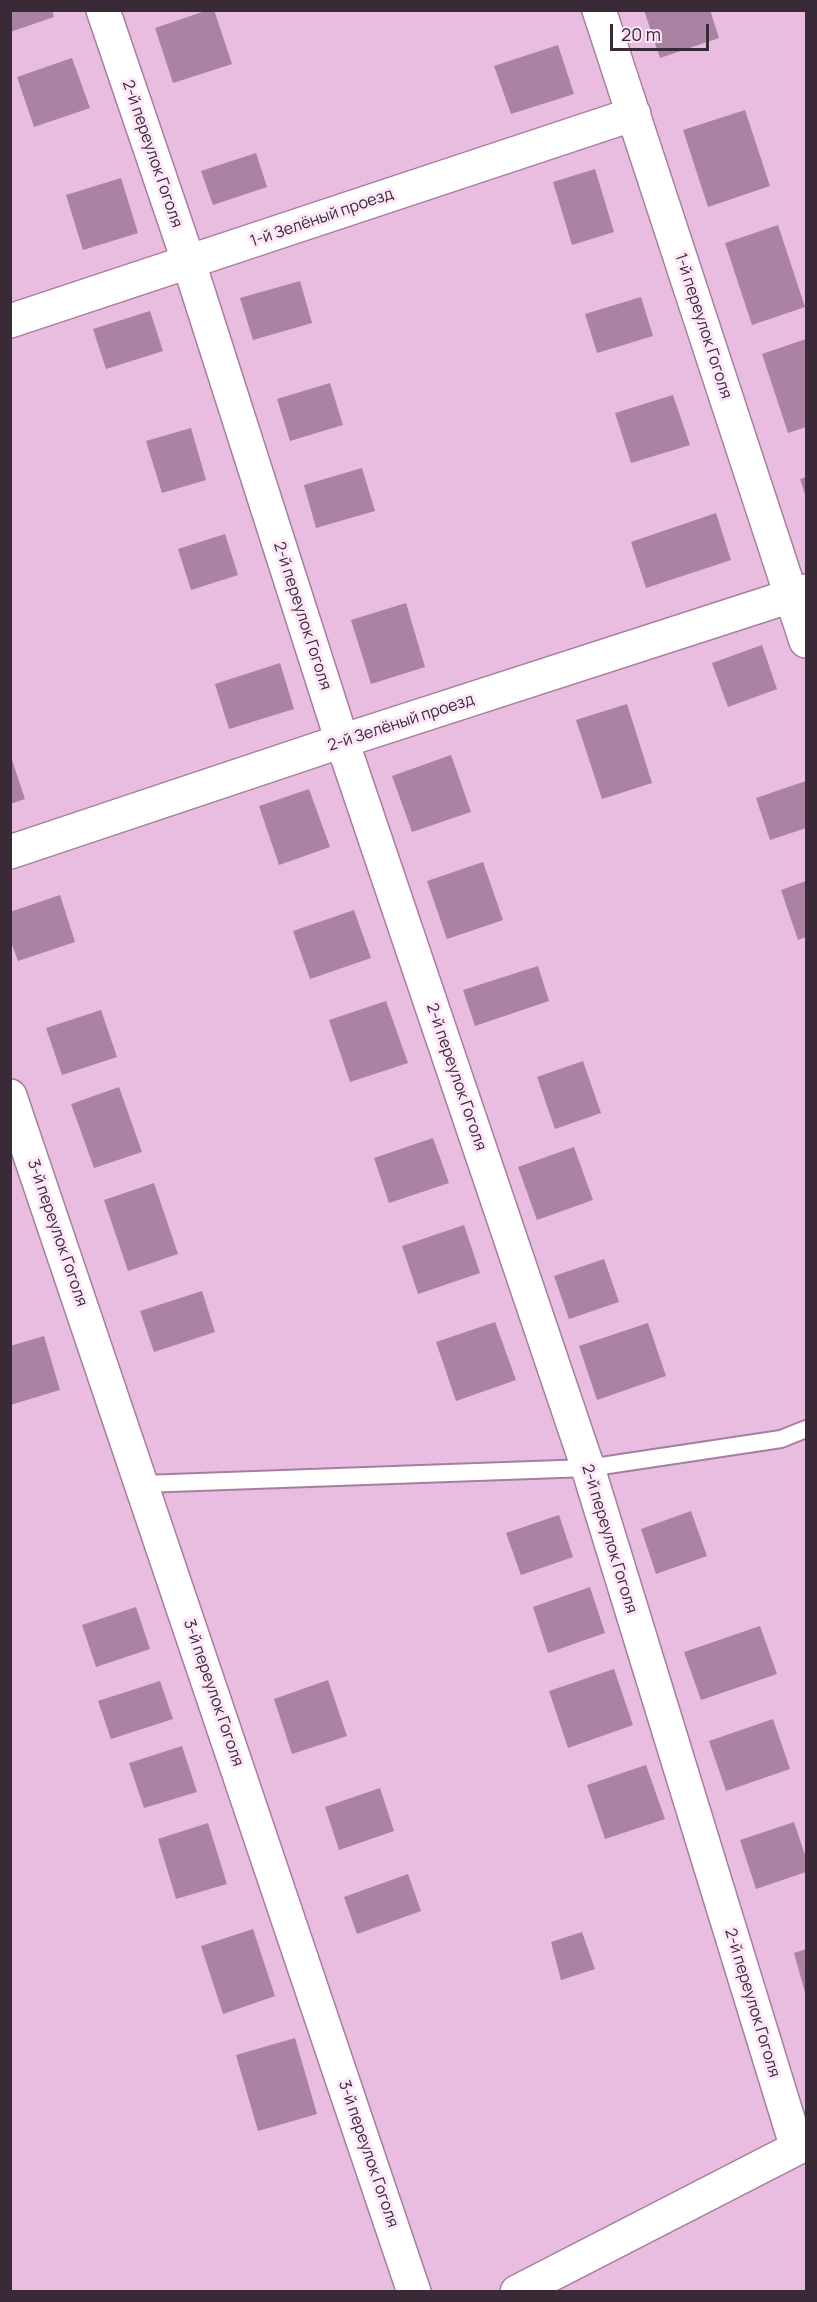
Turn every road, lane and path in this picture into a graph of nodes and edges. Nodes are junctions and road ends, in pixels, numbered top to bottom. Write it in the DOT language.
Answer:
graph roads {
  1 [pos="103,10"];
  2 [pos="599,10"];
  3 [pos="634,114"];
  4 [pos="189,263"];
  5 [pos="10,321"];
  6 [pos="799,594"];
  7 [pos="807,640"];
  8 [pos="342,741"];
  9 [pos="10,852"];
  10 [pos="10,1096"];
  11 [pos="807,1429"];
  12 [pos="588,1468"];
  13 [pos="143,1484"];
  14 [pos="414,2292"];
  15 [pos="517,2292"];
  1 -- 4 [label="street, 2-й переулок Гоголя"];
  2 -- 3 [label="street, 1-й переулок Гоголя"];
  3 -- 4 [label="street, 1-й Зелёный проезд"];
  3 -- 6 [label="street, 1-й переулок Гоголя"];
  4 -- 5 [label="street, 1-й Зелёный проезд"];
  4 -- 8 [label="street, 2-й переулок Гоголя"];
  6 -- 7 [label="street, 1-й переулок Гоголя"];
  6 -- 8 [label="street, 2-й Зелёный проезд"];
  8 -- 9 [label="street, 2-й Зелёный проезд"];
  8 -- 12 [label="street, 2-й переулок Гоголя"];
  10 -- 13 [label="street, 3-й переулок Гоголя"];
  11 -- 12 [label="lane"];
  12 -- 13 [label="lane"];
  12 -- 15 [label="street, 2-й переулок Гоголя"];
  13 -- 14 [label="street, 3-й переулок Гоголя"];
}
